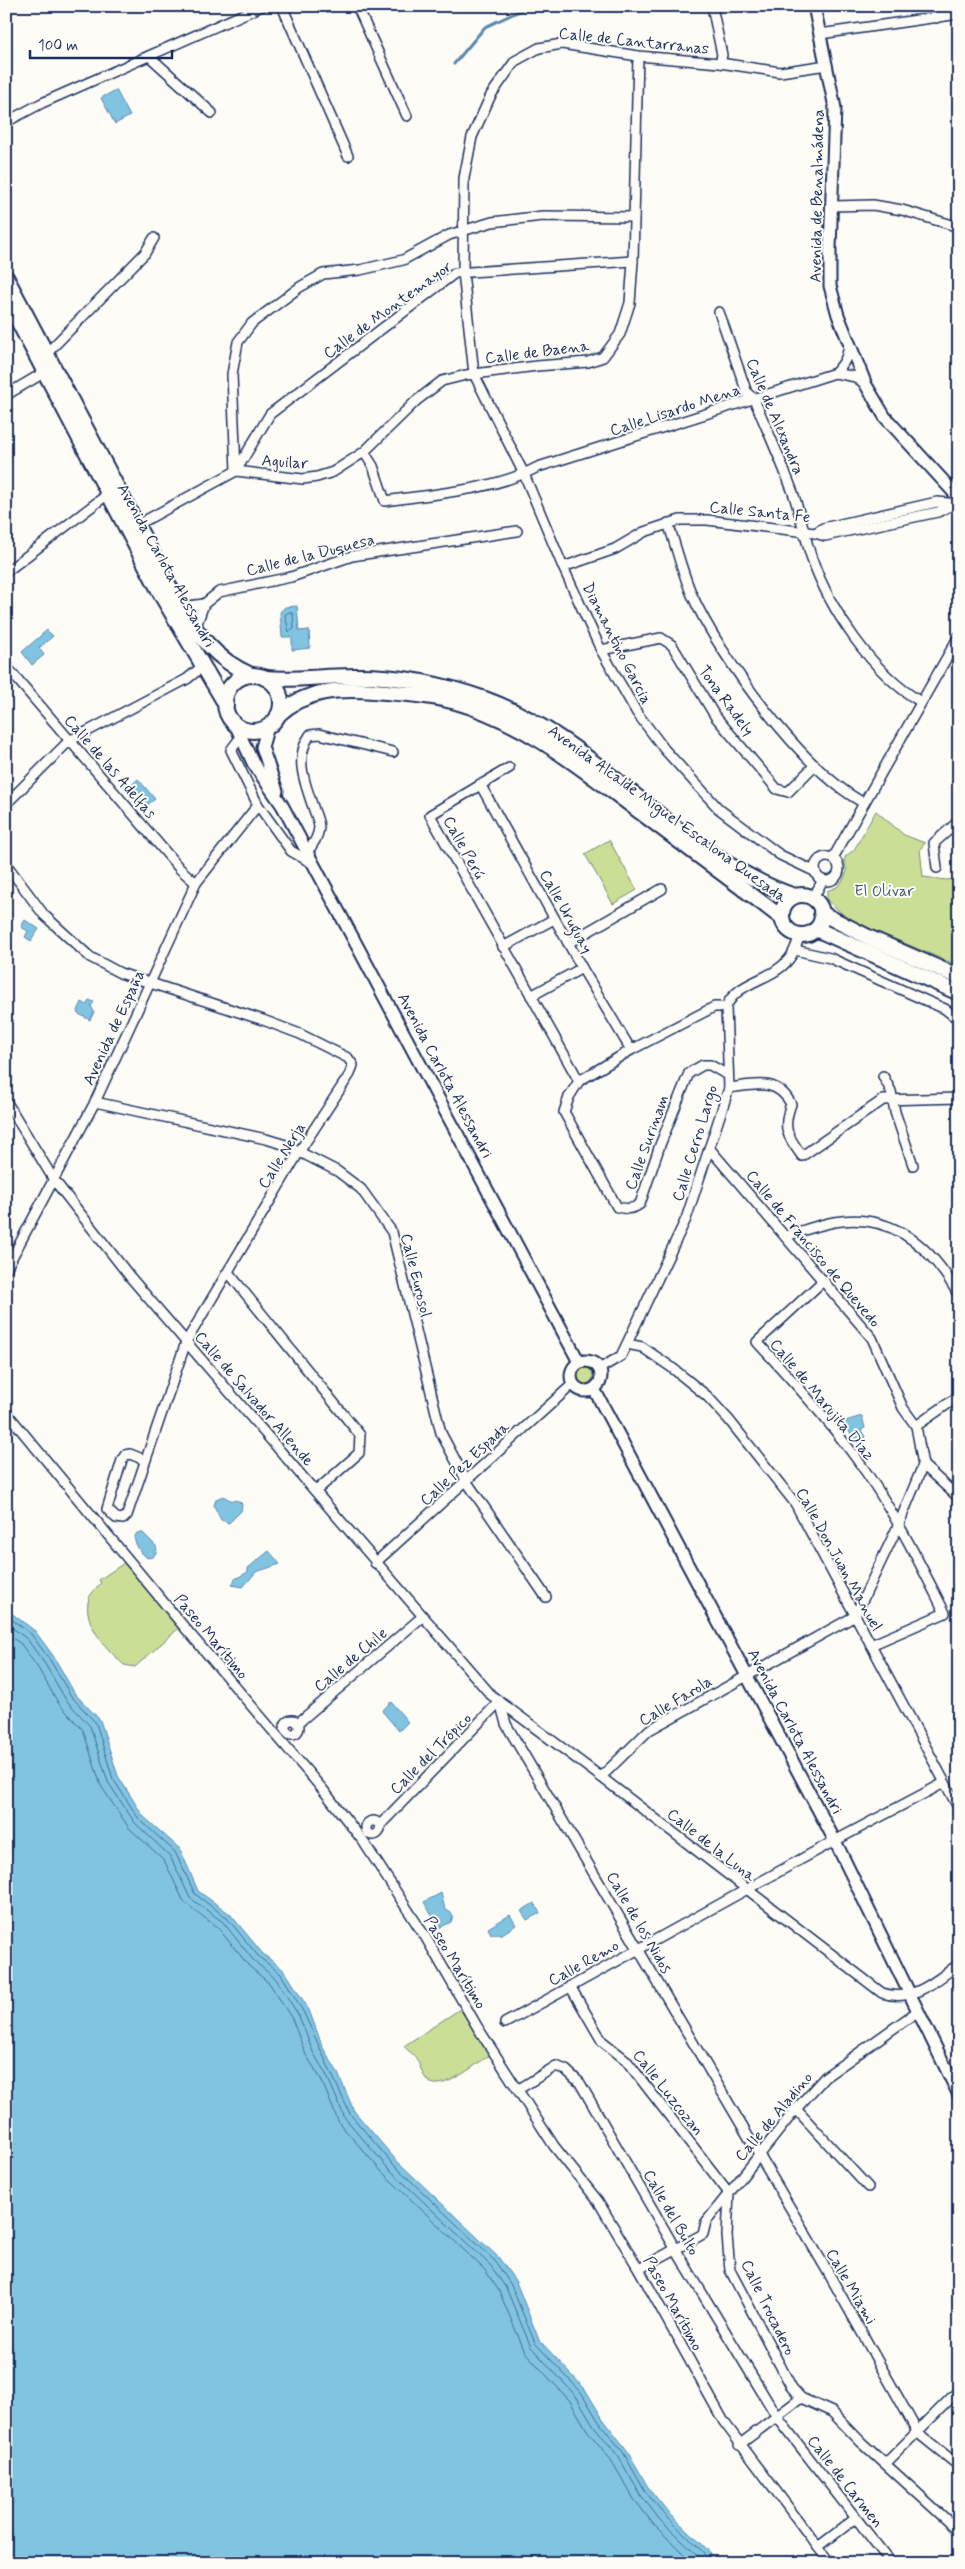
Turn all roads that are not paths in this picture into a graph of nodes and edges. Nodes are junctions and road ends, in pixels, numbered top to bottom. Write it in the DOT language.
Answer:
graph roads {
  1 [pos="262,6"];
  2 [pos="282,6"];
  3 [pos="357,6"];
  4 [pos="712,6"];
  5 [pos="814,6"];
  6 [pos="935,6"];
  7 [pos="959,14"];
  8 [pos="936,18"];
  9 [pos="820,34"];
  10 [pos="150,56"];
  11 [pos="638,56"];
  12 [pos="720,63"];
  13 [pos="826,65"];
  14 [pos="212,113"];
  15 [pos="407,116"];
  16 [pos="6,122"];
  17 [pos="348,156"];
  18 [pos="833,206"];
  19 [pos="634,217"];
  20 [pos="959,227"];
  21 [pos="464,230"];
  22 [pos="154,238"];
  23 [pos="633,261"];
  24 [pos="463,272"];
  25 [pos="6,277"];
  26 [pos="6,298"];
  27 [pos="719,312"];
  28 [pos="849,342"];
  29 [pos="47,353"];
  30 [pos="45,372"];
  31 [pos="835,373"];
  32 [pos="474,374"];
  33 [pos="866,385"];
  34 [pos="6,395"];
  35 [pos="754,399"];
  36 [pos="85,438"];
  37 [pos="364,452"];
  38 [pos="236,471"];
  39 [pos="524,474"];
  40 [pos="108,494"];
  41 [pos="956,502"];
  42 [pos="668,523"];
  43 [pos="136,525"];
  44 [pos="517,531"];
  45 [pos="811,532"];
  46 [pos="563,567"];
  47 [pos="6,572"];
  48 [pos="177,601"];
  49 [pos="204,604"];
  50 [pos="195,629"];
  51 [pos="959,636"];
  52 [pos="601,650"];
  53 [pos="6,666"];
  54 [pos="203,666"];
  55 [pos="250,676"];
  56 [pos="265,678"];
  57 [pos="921,702"];
  58 [pos="226,705"];
  59 [pos="278,715"];
  60 [pos="235,724"];
  61 [pos="268,726"];
  62 [pos="240,738"];
  63 [pos="69,741"];
  64 [pos="393,752"];
  65 [pos="816,766"];
  66 [pos="509,768"];
  67 [pos="480,784"];
  68 [pos="864,803"];
  69 [pos="6,804"];
  70 [pos="282,804"];
  71 [pos="258,805"];
  72 [pos="959,822"];
  73 [pos="309,857"];
  74 [pos="833,858"];
  75 [pos="6,864"];
  76 [pos="937,868"];
  77 [pos="816,872"];
  78 [pos="823,880"];
  79 [pos="196,883"];
  80 [pos="662,889"];
  81 [pos="795,896"];
  82 [pos="813,898"];
  83 [pos="821,913"];
  84 [pos="782,918"];
  85 [pos="554,919"];
  86 [pos="816,928"];
  87 [pos="800,934"];
  88 [pos="568,943"];
  89 [pos="503,948"];
  90 [pos="795,950"];
  91 [pos="582,968"];
  92 [pos="959,978"];
  93 [pos="151,984"];
  94 [pos="959,993"];
  95 [pos="531,996"];
  96 [pos="726,1007"];
  97 [pos="959,1020"];
  98 [pos="631,1050"];
  99 [pos="728,1071"];
  100 [pos="883,1076"];
  101 [pos="579,1081"];
  102 [pos="729,1088"];
  103 [pos="959,1098"];
  104 [pos="892,1099"];
  105 [pos="6,1101"];
  106 [pos="95,1102"];
  107 [pos="709,1148"];
  108 [pos="299,1152"];
  109 [pos="913,1165"];
  110 [pos="54,1180"];
  111 [pos="786,1236"];
  112 [pos="6,1269"];
  113 [pos="228,1272"];
  114 [pos="824,1280"];
  115 [pos="959,1296"];
  116 [pos="186,1342"];
  117 [pos="627,1344"];
  118 [pos="579,1362"];
  119 [pos="599,1370"];
  120 [pos="573,1384"];
  121 [pos="594,1389"];
  122 [pos="959,1396"];
  123 [pos="6,1412"];
  124 [pos="916,1426"];
  125 [pos="145,1460"];
  126 [pos="923,1465"];
  127 [pos="467,1482"];
  128 [pos="316,1491"];
  129 [pos="959,1498"];
  130 [pos="898,1526"];
  131 [pos="375,1563"];
  132 [pos="546,1597"];
  133 [pos="856,1616"];
  134 [pos="422,1617"];
  135 [pos="871,1645"];
  136 [pos="747,1675"];
  137 [pos="500,1702"];
  138 [pos="298,1723"];
  139 [pos="601,1777"];
  140 [pos="944,1783"];
  141 [pos="959,1809"];
  142 [pos="380,1824"];
  143 [pos="835,1841"];
  144 [pos="748,1890"];
  145 [pos="638,1949"];
  146 [pos="959,1964"];
  147 [pos="570,1986"];
  148 [pos="910,1995"];
  149 [pos="918,2011"];
  150 [pos="504,2024"];
  151 [pos="519,2089"];
  152 [pos="959,2094"];
  153 [pos="796,2109"];
  154 [pos="758,2156"];
  155 [pos="868,2187"];
  156 [pos="729,2193"];
  157 [pos="676,2250"];
  158 [pos="639,2270"];
  159 [pos="959,2390"];
  160 [pos="801,2398"];
  161 [pos="777,2418"];
  162 [pos="918,2433"];
  163 [pos="739,2445"];
  164 [pos="886,2463"];
  165 [pos="959,2466"];
  166 [pos="856,2518"];
  167 [pos="959,2531"];
  168 [pos="818,2547"];
  169 [pos="830,2563"];
  170 [pos="891,2563"];
  1 -- 10 [label="street"];
  2 -- 17 [label="street"];
  3 -- 15 [label="street"];
  4 -- 12 [label="street"];
  5 -- 9 [label="main road, Avenida de Benalmádena"];
  6 -- 8 [label="street"];
  7 -- 8 [label="street"];
  8 -- 9 [label="street"];
  9 -- 13 [label="main road, Avenida de Benalmádena"];
  10 -- 14 [label="street"];
  10 -- 16 [label="street"];
  11 -- 12 [label="street, Calle de Cantarranas"];
  11 -- 19 [label="street, Calle de Baena"];
  11 -- 21 [label="street, Calle de Cantarranas"];
  12 -- 13 [label="street, Calle de Cantarranas"];
  13 -- 18 [label="main road, Avenida de Benalmádena"];
  18 -- 20 [label="street"];
  18 -- 28 [label="main road, Avenida de Benalmádena"];
  19 -- 21 [label="street"];
  19 -- 23 [label="street, Calle de Baena"];
  21 -- 24 [label="street, Calle de Cantarranas"];
  21 -- 38 [label="street"];
  22 -- 29 [label="street"];
  23 -- 24 [label="street, Calle de Montemayor"];
  23 -- 32 [label="street, Calle de Baena"];
  24 -- 32 [label="street, Calle de Cantarranas"];
  24 -- 38 [label="street, Calle de Montemayor"];
  25 -- 29 [label="main road"];
  26 -- 30 [label="main road"];
  27 -- 35 [label="street, Calle de Alexandra"];
  28 -- 31 [label="street"];
  28 -- 33 [label="main road, Avenida de Benalmádena"];
  29 -- 36 [label="main road"];
  30 -- 34 [label="street"];
  30 -- 36 [label="main road"];
  31 -- 33 [label="street"];
  31 -- 35 [label="street, Calle Lisardo Mena"];
  32 -- 37 [label="street, Calle de Baena"];
  32 -- 39 [label="street, Diamantino Garcia"];
  33 -- 41 [label="main road, Avenida de Benalmádena"];
  35 -- 39 [label="street, Calle Lisardo Mena"];
  35 -- 45 [label="street, Calle de Alexandra"];
  36 -- 40 [label="main road, Avenida Carlota Alessandri"];
  36 -- 43 [label="main road, Avenida Carlota Alessandri"];
  37 -- 38 [label="street, Aguilar"];
  37 -- 39 [label="street"];
  38 -- 43 [label="street"];
  39 -- 46 [label="street, Diamantino Garcia"];
  40 -- 47 [label="street"];
  40 -- 54 [label="main road, Avenida Carlota Alessandri"];
  41 -- 45 [label="street, Calle Santa Fe"];
  42 -- 45 [label="street, Calle Santa Fe"];
  42 -- 46 [label="street, Calle Santa Fe"];
  42 -- 65 [label="street"];
  43 -- 48 [label="main road, Avenida Carlota Alessandri"];
  44 -- 49 [label="street, Calle de la Duquesa"];
  45 -- 57 [label="street, Calle de Alexandra"];
  46 -- 52 [label="street, Diamantino Garcia"];
  48 -- 49 [label="street"];
  48 -- 50 [label="main road, Avenida Carlota Alessandri"];
  49 -- 50 [label="street"];
  50 -- 55 [label="main road, Avenida Carlota Alessandri"];
  51 -- 57 [label="street"];
  52 -- 65 [label="street, Tona Radely"];
  52 -- 77 [label="street, Diamantino Garcia"];
  53 -- 63 [label="street, Calle de las Adelfas"];
  54 -- 58 [label="main road, Avenida Carlota Alessandri"];
  54 -- 63 [label="street"];
  55 -- 56 [label="main road"];
  55 -- 58 [label="main road"];
  56 -- 59 [label="main road"];
  56 -- 81 [label="main road, Avenida Alcalde Miguel Escalona Quesada"];
  57 -- 68 [label="street"];
  58 -- 60 [label="main road"];
  59 -- 61 [label="main road"];
  59 -- 84 [label="main road, Avenida Alcalde Miguel Escalona Quesada"];
  60 -- 61 [label="main road"];
  60 -- 62 [label="main road, Avenida Carlota Alessandri"];
  61 -- 70 [label="main road, Avenida Carlota Alessandri"];
  62 -- 70 [label="main road, Avenida Carlota Alessandri"];
  62 -- 71 [label="street"];
  63 -- 69 [label="street"];
  63 -- 79 [label="street, Calle de las Adelfas"];
  64 -- 73 [label="street"];
  65 -- 68 [label="street"];
  66 -- 67 [label="street, Calle Perú"];
  67 -- 85 [label="street, Calle Uruguay"];
  67 -- 89 [label="street, Calle Perú"];
  68 -- 74 [label="street"];
  70 -- 73 [label="main road, Avenida Carlota Alessandri"];
  71 -- 73 [label="street"];
  71 -- 79 [label="street, Avenida de España"];
  72 -- 76 [label="street"];
  73 -- 118 [label="main road, Avenida Carlota Alessandri"];
  74 -- 77 [label="street"];
  74 -- 78 [label="street"];
  75 -- 93 [label="street"];
  77 -- 78 [label="street"];
  78 -- 82 [label="street"];
  79 -- 93 [label="street, Avenida de España"];
  80 -- 88 [label="street"];
  81 -- 82 [label="main road"];
  81 -- 84 [label="main road"];
  82 -- 83 [label="main road"];
  83 -- 86 [label="main road"];
  83 -- 92 [label="main road"];
  84 -- 87 [label="main road"];
  85 -- 88 [label="street, Calle Uruguay"];
  85 -- 89 [label="street"];
  86 -- 87 [label="main road"];
  86 -- 94 [label="main road"];
  87 -- 90 [label="street"];
  88 -- 91 [label="street, Calle Uruguay"];
  89 -- 95 [label="street, Calle Perú"];
  90 -- 96 [label="street"];
  90 -- 97 [label="street"];
  91 -- 95 [label="street"];
  91 -- 98 [label="street, Calle Uruguay"];
  93 -- 106 [label="street, Avenida de España"];
  93 -- 108 [label="street, Calle Nerja"];
  95 -- 101 [label="street, Calle Perú"];
  96 -- 98 [label="street"];
  96 -- 99 [label="street, Calle Cerro Largo"];
  98 -- 101 [label="street"];
  99 -- 101 [label="street, Calle Surinam"];
  99 -- 102 [label="street, Calle Cerro Largo"];
  100 -- 104 [label="street"];
  102 -- 104 [label="street"];
  102 -- 107 [label="street, Calle Cerro Largo"];
  103 -- 104 [label="street"];
  104 -- 109 [label="street"];
  105 -- 110 [label="street, Calle de Salvador Allende"];
  106 -- 108 [label="street, Calle Eurosol"];
  106 -- 110 [label="street, Avenida de España"];
  107 -- 111 [label="street, Calle de Francisco de Quevedo"];
  107 -- 117 [label="street, Calle Cerro Largo"];
  108 -- 113 [label="street, Calle Nerja"];
  108 -- 127 [label="street, Calle Eurosol"];
  110 -- 112 [label="street, Avenida de España"];
  110 -- 116 [label="street, Calle de Salvador Allende"];
  111 -- 114 [label="street, Calle de Francisco de Quevedo"];
  111 -- 115 [label="street"];
  113 -- 116 [label="street, Calle Nerja"];
  113 -- 128 [label="street"];
  114 -- 124 [label="street, Calle de Francisco de Quevedo"];
  114 -- 130 [label="street, Calle de Marujita Díaz"];
  116 -- 125 [label="street, Calle Nerja"];
  116 -- 128 [label="street, Calle de Salvador Allende"];
  117 -- 119 [label="street, Calle Cerro Largo"];
  117 -- 133 [label="street, Calle Don Juan Manuel"];
  118 -- 119 [label="main road"];
  118 -- 120 [label="main road"];
  119 -- 121 [label="main road"];
  120 -- 121 [label="main road"];
  120 -- 127 [label="street, Calle Pez Espada"];
  121 -- 136 [label="main road, Avenida Carlota Alessandri"];
  122 -- 124 [label="street"];
  123 -- 151 [label="street, Paseo Marítimo"];
  124 -- 126 [label="street"];
  125 -- 125 [label="street, Calle Nerja"];
  126 -- 129 [label="street"];
  126 -- 130 [label="street"];
  127 -- 131 [label="street, Calle Pez Espada"];
  127 -- 132 [label="street, Calle Eurosol"];
  128 -- 131 [label="street, Calle de Salvador Allende"];
  130 -- 133 [label="street"];
  130 -- 135 [label="street, Calle de Marujita Díaz"];
  131 -- 134 [label="street, Calle de Salvador Allende"];
  133 -- 135 [label="street, Calle Don Juan Manuel"];
  133 -- 136 [label="street, Calle Farola"];
  134 -- 137 [label="street, Calle de Salvador Allende"];
  134 -- 138 [label="street, Calle de Chile"];
  135 -- 140 [label="street, Calle Don Juan Manuel"];
  136 -- 139 [label="street, Calle Farola"];
  136 -- 143 [label="main road, Avenida Carlota Alessandri"];
  137 -- 139 [label="street, Calle de la Luna"];
  137 -- 142 [label="street, Calle del Trópico"];
  137 -- 145 [label="street, Calle de los Nidos"];
  139 -- 144 [label="street, Calle de la Luna"];
  140 -- 141 [label="street, Calle Don Juan Manuel"];
  140 -- 143 [label="street, Calle Remo"];
  143 -- 144 [label="street, Calle Remo"];
  143 -- 148 [label="main road, Avenida Carlota Alessandri"];
  144 -- 145 [label="street, Calle Remo"];
  144 -- 148 [label="street, Calle de la Luna"];
  145 -- 147 [label="street, Calle Remo"];
  145 -- 154 [label="street, Calle de los Nidos"];
  146 -- 148 [label="street"];
  147 -- 150 [label="street, Calle Remo"];
  147 -- 156 [label="street, Calle Luzcozan"];
  148 -- 149 [label="main road, Avenida Carlota Alessandri"];
  149 -- 152 [label="main road, Avenida Carlota Alessandri"];
  149 -- 153 [label="street, Calle de Aladino"];
  151 -- 157 [label="street, Calle del Bulto"];
  151 -- 158 [label="street, Paseo Marítimo"];
  153 -- 154 [label="street, Calle de Aladino"];
  153 -- 155 [label="street"];
  154 -- 156 [label="street, Calle de Aladino"];
  154 -- 162 [label="street, Calle Miami"];
  156 -- 157 [label="street, Calle de Aladino"];
  156 -- 160 [label="street, Calle Trocadero"];
  157 -- 158 [label="street, Calle de Aladino"];
  157 -- 161 [label="street, Calle del Bulto"];
  158 -- 163 [label="street, Paseo Marítimo"];
  159 -- 162 [label="street"];
  160 -- 161 [label="street"];
  160 -- 164 [label="street"];
  161 -- 163 [label="street"];
  161 -- 166 [label="street, Calle de Carmen"];
  162 -- 164 [label="street"];
  162 -- 165 [label="street"];
  163 -- 168 [label="street, Paseo Marítimo"];
  164 -- 167 [label="street"];
  166 -- 168 [label="street"];
  166 -- 170 [label="street, Calle de Carmen"];
  168 -- 169 [label="street, Paseo Marítimo"];
}
